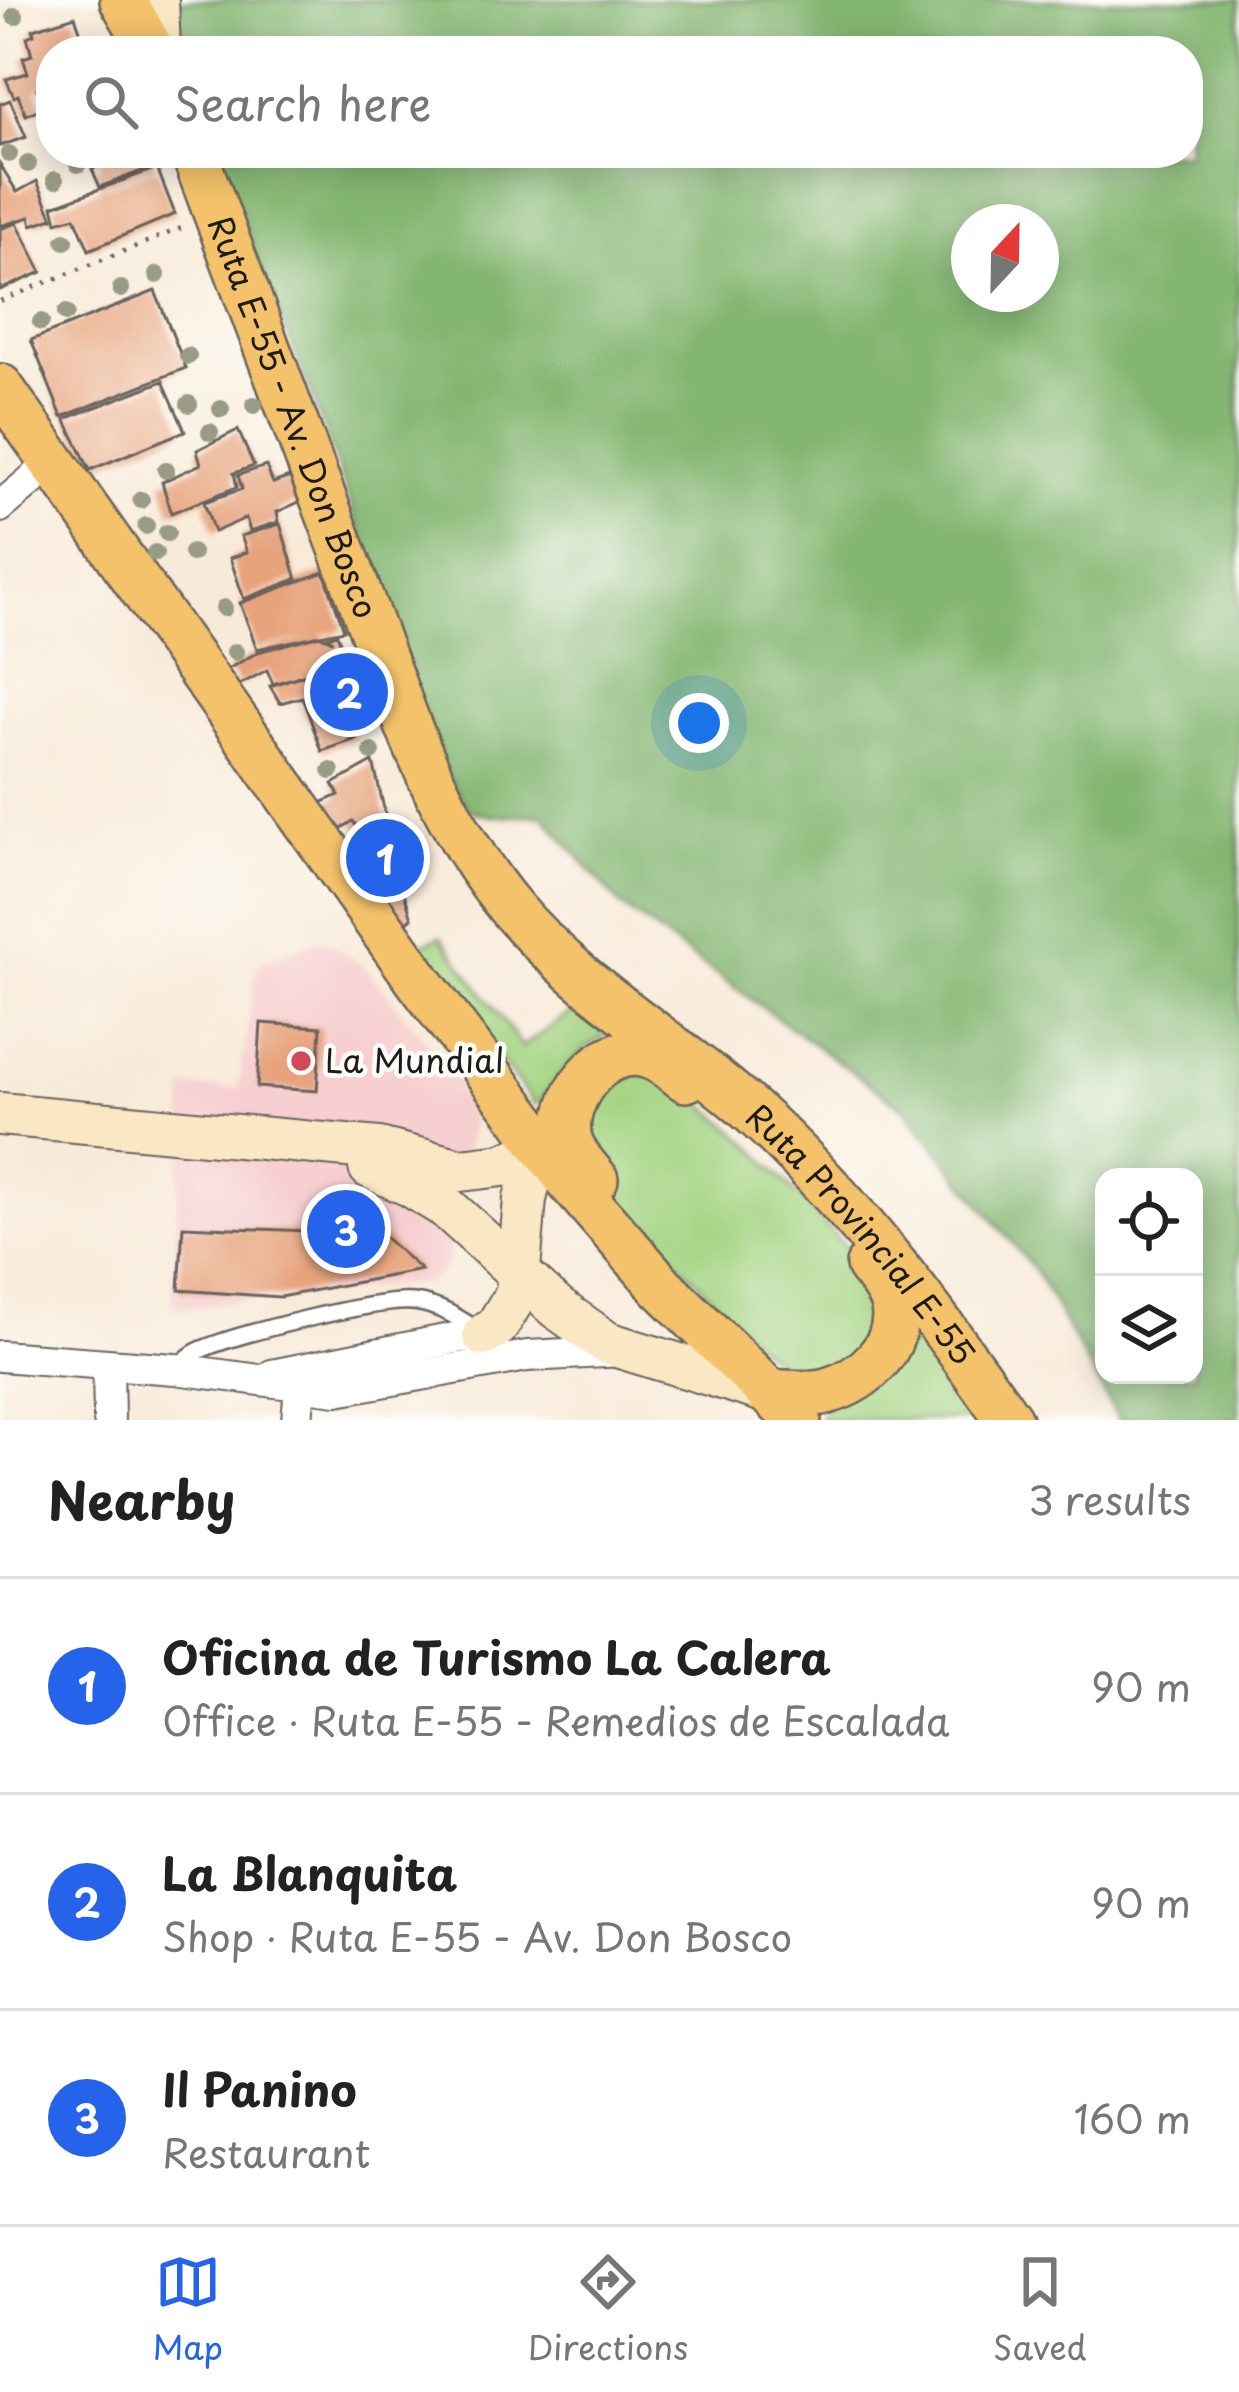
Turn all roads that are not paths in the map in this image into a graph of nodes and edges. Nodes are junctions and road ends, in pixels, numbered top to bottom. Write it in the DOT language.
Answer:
graph roads {
  1 [pos="122,0"];
  2 [pos="157,0"];
  3 [pos="145,36"];
  4 [pos="156,36"];
  5 [pos="200,168"];
  6 [pos="0,387"];
  7 [pos="51,464"];
  8 [pos="0,507"];
  9 [pos="698,1064"];
  10 [pos="583,1081"];
  11 [pos="734,1094"];
  12 [pos="0,1114"];
  13 [pos="534,1132"];
  14 [pos="314,1143"];
  15 [pos="835,1195"];
  16 [pos="607,1225"];
  17 [pos="519,1274"];
  18 [pos="493,1348"];
  19 [pos="630,1351"];
  20 [pos="0,1356"];
  21 [pos="108,1365"];
  22 [pos="175,1370"];
  23 [pos="254,1379"];
  24 [pos="300,1387"];
  25 [pos="783,1406"];
  26 [pos="109,1420"];
  27 [pos="298,1420"];
  28 [pos="1009,1420"];
  1 -- 3 [label="main road"];
  2 -- 4 [label="street"];
  5 -- 9 [label="main road, Ruta E-55 - Av. Don Bosco"];
  6 -- 7 [label="main road"];
  7 -- 8 [label="street"];
  7 -- 13 [label="main road"];
  9 -- 11 [label="main road, Ruta Provincial E-55"];
  10 -- 11 [label="main road"];
  10 -- 13 [label="main road"];
  10 -- 16 [label="main road"];
  11 -- 15 [label="main road, Ruta Provincial E-55"];
  12 -- 14 [label="street"];
  13 -- 14 [label="street"];
  13 -- 16 [label="main road"];
  13 -- 17 [label="street"];
  14 -- 17 [label="street"];
  15 -- 25 [label="main road"];
  15 -- 28 [label="main road, Ruta Provincial E-55"];
  16 -- 25 [label="main road"];
  17 -- 18 [label="street"];
  17 -- 19 [label="street"];
  18 -- 19 [label="street"];
  18 -- 22 [label="lane"];
  18 -- 23 [label="street"];
  18 -- 24 [label="street"];
  19 -- 25 [label="street"];
  20 -- 21 [label="street"];
  21 -- 22 [label="street"];
  21 -- 26 [label="street"];
  22 -- 23 [label="street"];
  23 -- 24 [label="street"];
  24 -- 27 [label="street"];
}
